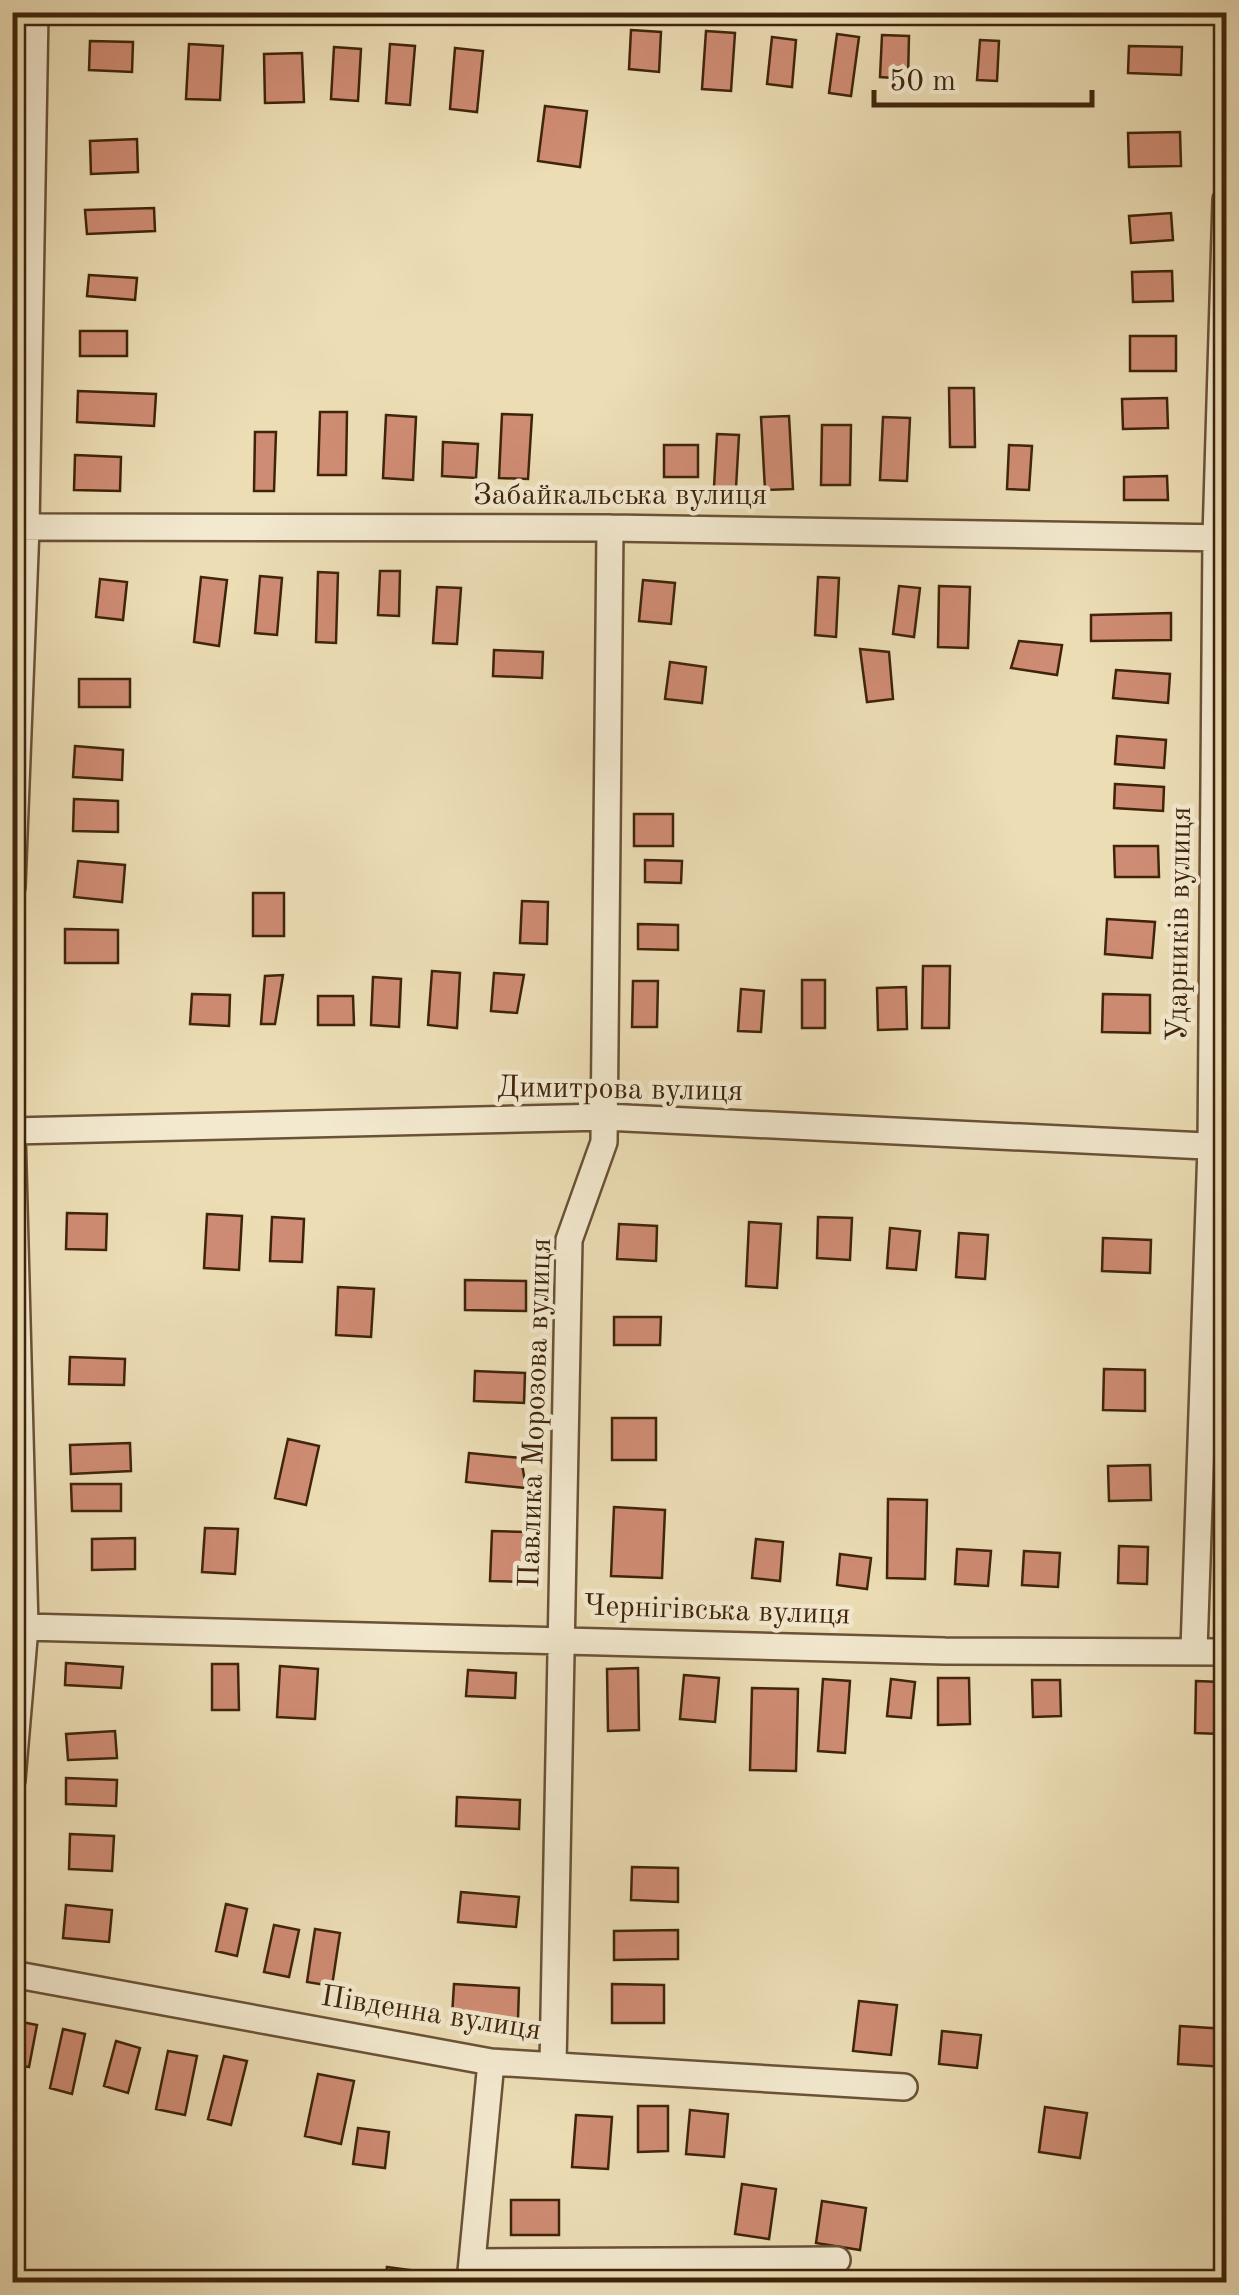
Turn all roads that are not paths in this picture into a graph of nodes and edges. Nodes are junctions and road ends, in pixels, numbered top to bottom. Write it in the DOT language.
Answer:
graph roads {
  1 [pos="35,12"];
  2 [pos="1226,200"];
  3 [pos="19,527"];
  4 [pos="610,528"];
  5 [pos="1221,538"];
  6 [pos="12,887"];
  7 [pos="605,1117"];
  8 [pos="13,1130"];
  9 [pos="1219,1147"];
  10 [pos="26,1627"];
  11 [pos="562,1639"];
  12 [pos="1194,1650"];
  13 [pos="1226,1652"];
  14 [pos="12,1780"];
  15 [pos="12,1974"];
  16 [pos="491,2062"];
  17 [pos="553,2065"];
  18 [pos="904,2088"];
  19 [pos="837,2260"];
  20 [pos="471,2272"];
  1 -- 3 [label="street"];
  2 -- 5 [label="street, Ударників вулиця"];
  3 -- 4 [label="street, Забайкальська вулиця"];
  3 -- 6 [label="street"];
  4 -- 5 [label="street, Забайкальська вулиця"];
  4 -- 7 [label="street, Павлика Морозова вулиця"];
  5 -- 9 [label="street, Ударників вулиця"];
  7 -- 8 [label="street, Димитрова вулиця"];
  7 -- 9 [label="street, Димитрова вулиця"];
  7 -- 11 [label="street, Павлика Морозова вулиця"];
  8 -- 10 [label="street"];
  9 -- 12 [label="street, Ударників вулиця"];
  10 -- 11 [label="street, Чернігівська вулиця"];
  10 -- 14 [label="street"];
  11 -- 12 [label="street, Чернігівська вулиця"];
  11 -- 17 [label="street, Павлика Морозова вулиця"];
  12 -- 13 [label="street, Чернігівська вулиця"];
  15 -- 16 [label="street, Південна вулиця"];
  16 -- 17 [label="street, Південна вулиця"];
  16 -- 20 [label="street"];
  17 -- 18 [label="street, Південна вулиця"];
  19 -- 20 [label="street"];
}
